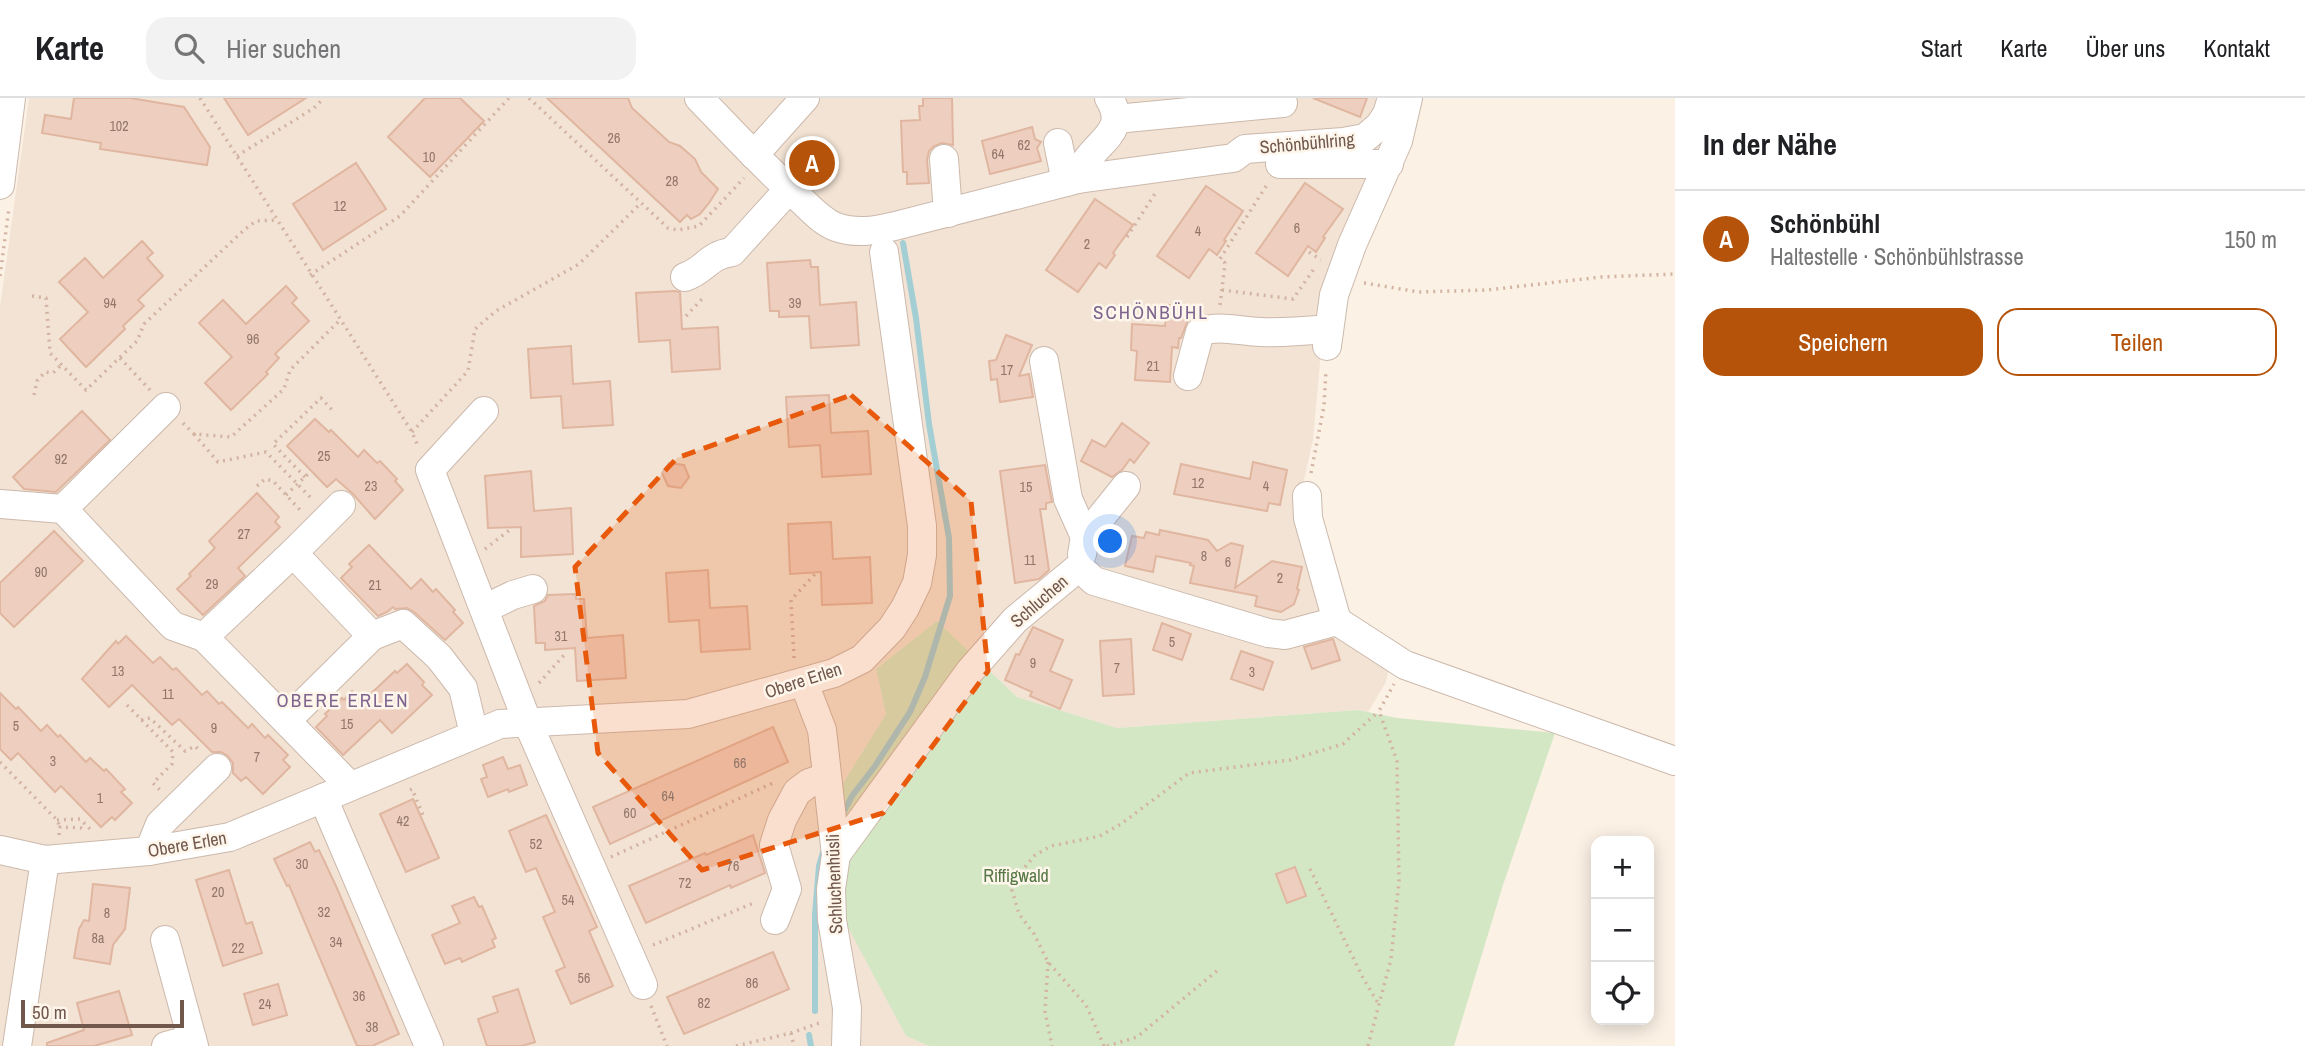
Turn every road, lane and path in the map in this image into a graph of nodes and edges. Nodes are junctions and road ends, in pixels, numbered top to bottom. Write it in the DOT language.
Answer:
graph roads {
  1 [pos="11,98"];
  2 [pos="200,98"];
  3 [pos="324,98"];
  4 [pos="509,98"];
  5 [pos="529,98"];
  6 [pos="699,98"];
  7 [pos="805,98"];
  8 [pos="1392,98"];
  9 [pos="1408,98"];
  10 [pos="1283,103"];
  11 [pos="1113,108"];
  12 [pos="1058,143"];
  13 [pos="237,156"];
  14 [pos="757,158"];
  15 [pos="1233,158"];
  16 [pos="944,159"];
  17 [pos="1389,164"];
  18 [pos="834,165"];
  19 [pos="1,169"];
  20 [pos="835,174"];
  21 [pos="1268,177"];
  22 [pos="1072,181"];
  23 [pos="1155,188"];
  24 [pos="789,190"];
  25 [pos="641,203"];
  26 [pos="960,210"];
  27 [pos="277,220"];
  28 [pos="1127,237"];
  29 [pos="1328,251"];
  30 [pos="884,252"];
  31 [pos="1309,252"];
  32 [pos="1330,270"];
  33 [pos="1675,274"];
  34 [pos="310,275"];
  35 [pos="685,277"];
  36 [pos="1222,290"];
  37 [pos="32,296"];
  38 [pos="340,320"];
  39 [pos="1216,328"];
  40 [pos="1328,337"];
  41 [pos="119,358"];
  42 [pos="1044,361"];
  43 [pos="61,365"];
  44 [pos="1188,376"];
  45 [pos="34,395"];
  46 [pos="166,407"];
  47 [pos="333,411"];
  48 [pos="484,411"];
  49 [pos="412,432"];
  50 [pos="194,434"];
  51 [pos="430,470"];
  52 [pos="309,473"];
  53 [pos="305,477"];
  54 [pos="298,484"];
  55 [pos="257,486"];
  56 [pos="1126,486"];
  57 [pos="286,495"];
  58 [pos="1307,496"];
  59 [pos="0,504"];
  60 [pos="62,509"];
  61 [pos="329,517"];
  62 [pos="511,529"];
  63 [pos="1085,537"];
  64 [pos="293,553"];
  65 [pos="464,558"];
  66 [pos="1079,567"];
  67 [pos="816,573"];
  68 [pos="533,589"];
  69 [pos="484,609"];
  70 [pos="1337,621"];
  71 [pos="372,636"];
  72 [pos="204,637"];
  73 [pos="566,653"];
  74 [pos="1405,665"];
  75 [pos="801,684"];
  76 [pos="534,688"];
  77 [pos="127,705"];
  78 [pos="1379,711"];
  79 [pos="141,720"];
  80 [pos="287,720"];
  81 [pos="527,720"];
  82 [pos="474,734"];
  83 [pos="195,747"];
  84 [pos="1675,761"];
  85 [pos="0,762"];
  86 [pos="217,768"];
  87 [pos="827,777"];
  88 [pos="350,786"];
  89 [pos="797,792"];
  90 [pos="401,794"];
  91 [pos="323,798"];
  92 [pos="176,808"];
  93 [pos="423,815"];
  94 [pos="57,820"];
  95 [pos="60,827"];
  96 [pos="86,833"];
  97 [pos="0,850"];
  98 [pos="149,851"];
  99 [pos="836,855"];
  100 [pos="45,860"];
  101 [pos="604,860"];
  102 [pos="1310,869"];
  103 [pos="786,888"];
  104 [pos="775,920"];
  105 [pos="165,940"];
  106 [pos="642,950"];
  107 [pos="1048,962"];
  108 [pos="1219,969"];
  109 [pos="643,985"];
  110 [pos="1378,1003"];
  111 [pos="184,1044"];
  112 [pos="17,1046"];
  113 [pos="429,1046"];
  114 [pos="667,1046"];
  115 [pos="736,1046"];
  116 [pos="793,1046"];
  117 [pos="846,1046"];
  118 [pos="1052,1046"];
  119 [pos="1105,1046"];
  120 [pos="1368,1046"];
  1 -- 19 [label="street"];
  2 -- 13 [label="path"];
  3 -- 13 [label="path"];
  4 -- 34 [label="path"];
  5 -- 25 [label="path"];
  6 -- 14 [label="street, Schönbühlring"];
  7 -- 14 [label="street"];
  8 -- 15 [label="street, Schönbühlring"];
  9 -- 17 [label="street"];
  10 -- 11 [label="street"];
  11 -- 22 [label="street"];
  12 -- 22 [label="street"];
  13 -- 27 [label="path"];
  14 -- 24 [label="street, Schönbühlring"];
  14 -- 25 [label="path"];
  15 -- 17 [label="street"];
  15 -- 22 [label="street, Schönbühlring"];
  16 -- 26 [label="street"];
  17 -- 32 [label="street"];
  18 -- 20 [label="path"];
  21 -- 36 [label="path"];
  22 -- 26 [label="street, Schönbühlring"];
  23 -- 28 [label="path"];
  24 -- 26 [label="street, Schönbühlring"];
  24 -- 35 [label="street"];
  25 -- 49 [label="path"];
  27 -- 34 [label="path"];
  27 -- 41 [label="path"];
  29 -- 32 [label="path"];
  30 -- 75 [label="street, Obere Erlen"];
  31 -- 32 [label="path"];
  32 -- 33 [label="path"];
  32 -- 36 [label="path"];
  32 -- 40 [label="street"];
  34 -- 38 [label="path"];
  36 -- 39 [label="path"];
  37 -- 43 [label="path"];
  38 -- 49 [label="path"];
  38 -- 50 [label="path"];
  39 -- 40 [label="street"];
  39 -- 44 [label="street"];
  40 -- 58 [label="path"];
  41 -- 43 [label="path"];
  41 -- 46 [label="path"];
  42 -- 63 [label="street"];
  43 -- 45 [label="path"];
  46 -- 50 [label="path"];
  46 -- 60 [label="street"];
  47 -- 53 [label="path"];
  48 -- 51 [label="street"];
  49 -- 51 [label="path"];
  50 -- 54 [label="path"];
  51 -- 65 [label="street"];
  52 -- 53 [label="path"];
  53 -- 54 [label="path"];
  54 -- 57 [label="path"];
  54 -- 61 [label="path"];
  55 -- 57 [label="path"];
  56 -- 63 [label="street"];
  57 -- 61 [label="path"];
  58 -- 70 [label="street"];
  59 -- 60 [label="street"];
  60 -- 72 [label="street"];
  61 -- 64 [label="street"];
  62 -- 65 [label="path"];
  63 -- 66 [label="street"];
  64 -- 71 [label="street"];
  64 -- 72 [label="street"];
  65 -- 69 [label="street"];
  66 -- 70 [label="street, Schluchen"];
  66 -- 99 [label="street, Schluchen"];
  67 -- 75 [label="path"];
  68 -- 69 [label="street"];
  69 -- 81 [label="street"];
  70 -- 74 [label="street"];
  71 -- 80 [label="street"];
  71 -- 82 [label="street"];
  72 -- 80 [label="street"];
  73 -- 76 [label="path"];
  74 -- 78 [label="path"];
  74 -- 84 [label="street"];
  75 -- 81 [label="street, Obere Erlen"];
  75 -- 87 [label="street, Schluchenhüsli"];
  77 -- 79 [label="path"];
  78 -- 107 [label="path"];
  78 -- 110 [label="path"];
  79 -- 83 [label="path"];
  79 -- 92 [label="path"];
  80 -- 88 [label="street"];
  81 -- 82 [label="street, Obere Erlen"];
  81 -- 109 [label="street"];
  82 -- 88 [label="street, Obere Erlen"];
  85 -- 94 [label="path"];
  86 -- 92 [label="street"];
  87 -- 89 [label="street"];
  87 -- 99 [label="street, Schluchenhüsli"];
  88 -- 91 [label="street, Obere Erlen"];
  89 -- 101 [label="path"];
  89 -- 103 [label="street"];
  90 -- 93 [label="path"];
  91 -- 98 [label="street, Obere Erlen"];
  91 -- 113 [label="street"];
  92 -- 98 [label="street"];
  94 -- 95 [label="path"];
  94 -- 96 [label="path"];
  97 -- 100 [label="street, Obere Erlen"];
  98 -- 100 [label="street, Obere Erlen"];
  99 -- 117 [label="street, Schluchenhüsli"];
  100 -- 112 [label="street"];
  102 -- 110 [label="path"];
  103 -- 104 [label="street"];
  103 -- 106 [label="path"];
  105 -- 111 [label="street"];
  107 -- 118 [label="path"];
  107 -- 119 [label="path"];
  108 -- 119 [label="path"];
  109 -- 114 [label="path"];
  110 -- 120 [label="path"];
  115 -- 116 [label="path"];
}
